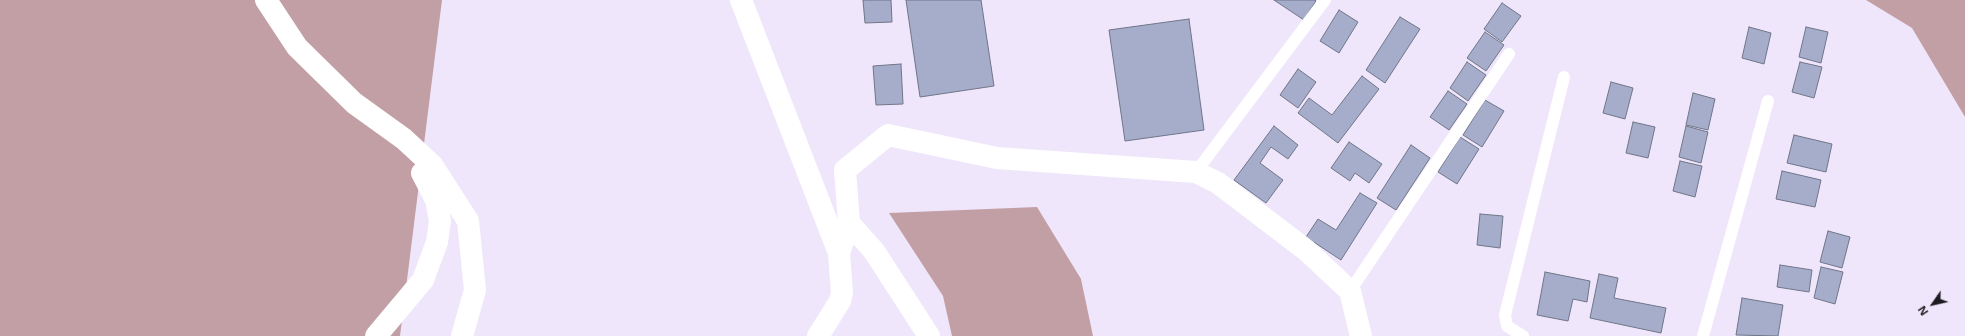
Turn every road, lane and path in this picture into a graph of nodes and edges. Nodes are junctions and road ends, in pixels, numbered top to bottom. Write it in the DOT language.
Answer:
graph roads {
  1 [pos="266,0"];
  2 [pos="741,0"];
  3 [pos="1325,0"];
  4 [pos="1509,54"];
  5 [pos="1564,77"];
  6 [pos="1768,101"];
  7 [pos="404,138"];
  8 [pos="1196,172"];
  9 [pos="849,222"];
  10 [pos="839,253"];
  11 [pos="1350,291"];
  12 [pos="376,336"];
  13 [pos="462,336"];
  14 [pos="818,336"];
  15 [pos="929,336"];
  16 [pos="1361,336"];
  17 [pos="1523,336"];
  18 [pos="1703,336"];
  1 -- 7 [label="street"];
  2 -- 10 [label="street"];
  3 -- 8 [label="lane"];
  4 -- 11 [label="lane"];
  5 -- 17 [label="lane"];
  6 -- 18 [label="lane"];
  7 -- 12 [label="street"];
  7 -- 13 [label="street"];
  8 -- 9 [label="street"];
  8 -- 11 [label="street"];
  9 -- 10 [label="street"];
  9 -- 15 [label="street"];
  10 -- 14 [label="street"];
  11 -- 16 [label="street"];
}
